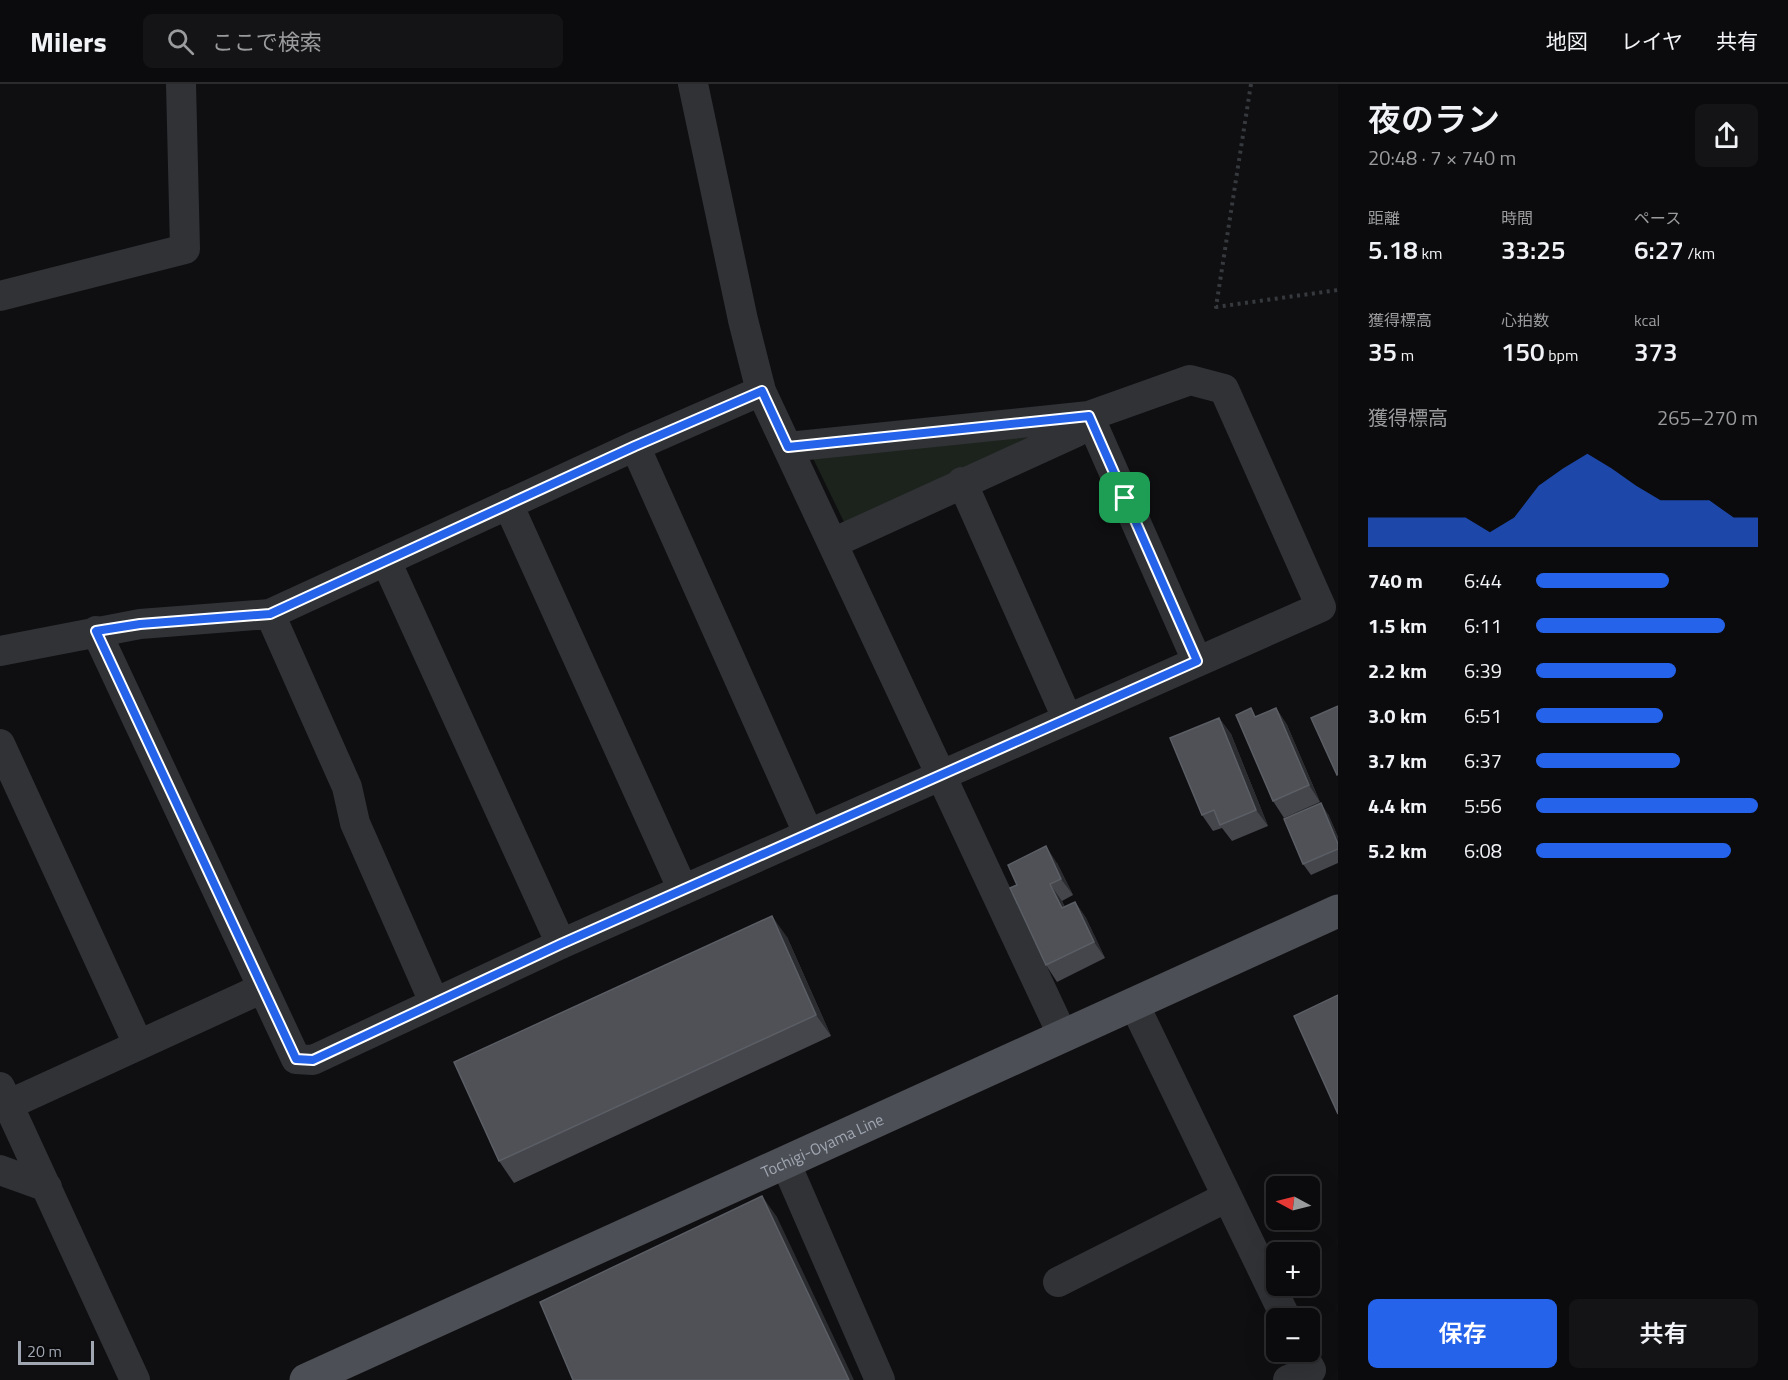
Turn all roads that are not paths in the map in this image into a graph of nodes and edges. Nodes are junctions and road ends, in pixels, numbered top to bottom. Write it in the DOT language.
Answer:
graph roads {
  1 [pos="181,84"];
  2 [pos="693,84"];
  3 [pos="0,296"];
  4 [pos="762,391"];
  5 [pos="1089,416"];
  6 [pos="635,446"];
  7 [pos="788,447"];
  8 [pos="962,482"];
  9 [pos="508,504"];
  10 [pos="833,543"];
  11 [pos="386,561"];
  12 [pos="270,614"];
  13 [pos="96,631"];
  14 [pos="0,651"];
  15 [pos="1197,661"];
  16 [pos="1067,718"];
  17 [pos="0,744"];
  18 [pos="940,777"];
  19 [pos="808,833"];
  20 [pos="683,890"];
  21 [pos="1338,910"];
  22 [pos="561,944"];
  23 [pos="261,989"];
  24 [pos="434,1002"];
  25 [pos="1134,1004"];
  26 [pos="1063,1036"];
  27 [pos="138,1044"];
  28 [pos="5,1095"];
  29 [pos="786,1164"];
  30 [pos="0,1170"];
  31 [pos="47,1187"];
  32 [pos="1227,1197"];
  33 [pos="1058,1282"];
  34 [pos="1281,1308"];
  35 [pos="1307,1362"];
  36 [pos="135,1380"];
  37 [pos="306,1380"];
  38 [pos="880,1380"];
  39 [pos="1288,1380"];
  1 -- 3 [label="street"];
  2 -- 4 [label="street"];
  4 -- 6 [label="street"];
  4 -- 7 [label="street"];
  5 -- 7 [label="street"];
  5 -- 8 [label="street"];
  5 -- 15 [label="street"];
  5 -- 15 [label="street"];
  6 -- 9 [label="street"];
  6 -- 19 [label="street"];
  7 -- 10 [label="street"];
  8 -- 10 [label="street"];
  8 -- 16 [label="street"];
  9 -- 11 [label="street"];
  9 -- 20 [label="street"];
  10 -- 18 [label="street"];
  11 -- 12 [label="street"];
  11 -- 22 [label="street"];
  12 -- 13 [label="street"];
  12 -- 24 [label="street"];
  13 -- 14 [label="street"];
  13 -- 23 [label="street"];
  15 -- 16 [label="street"];
  16 -- 18 [label="street"];
  17 -- 27 [label="street"];
  18 -- 19 [label="street"];
  18 -- 26 [label="street"];
  19 -- 20 [label="street"];
  20 -- 22 [label="street"];
  21 -- 25 [label="main road, Tochigi-Oyama Line"];
  22 -- 24 [label="street"];
  23 -- 24 [label="street"];
  23 -- 27 [label="street"];
  25 -- 26 [label="main road, Tochigi-Oyama Line"];
  25 -- 32 [label="street"];
  26 -- 29 [label="main road, Tochigi-Oyama Line"];
  27 -- 28 [label="street"];
  28 -- 31 [label="street"];
  29 -- 37 [label="main road, Tochigi-Oyama Line"];
  29 -- 38 [label="street"];
  30 -- 31 [label="street"];
  31 -- 36 [label="street"];
  32 -- 33 [label="street"];
  32 -- 34 [label="street"];
  35 -- 39 [label="street"];
}
